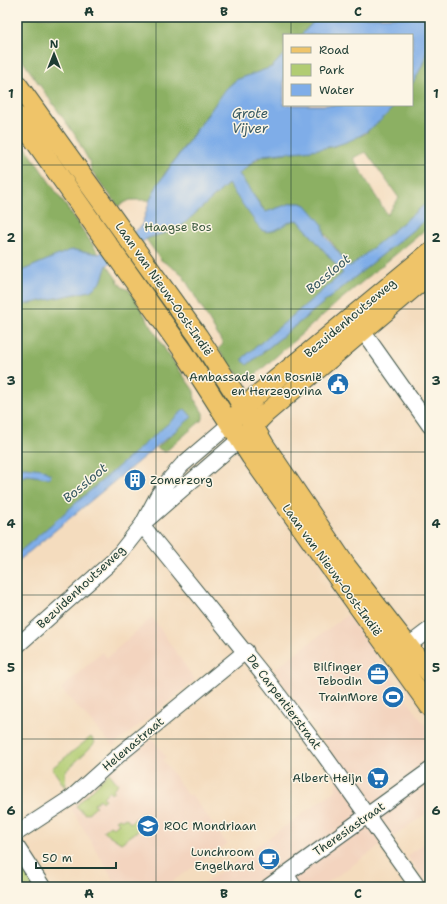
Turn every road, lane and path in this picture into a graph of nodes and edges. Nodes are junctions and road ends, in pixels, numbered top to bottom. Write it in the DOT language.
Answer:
graph roads {
  1 [pos="17,84"];
  2 [pos="17,116"];
  3 [pos="430,252"];
  4 [pos="430,274"];
  5 [pos="362,330"];
  6 [pos="244,408"];
  7 [pos="254,426"];
  8 [pos="430,426"];
  9 [pos="235,432"];
  10 [pos="142,525"];
  11 [pos="430,629"];
  12 [pos="409,645"];
  13 [pos="17,646"];
  14 [pos="246,651"];
  15 [pos="430,674"];
  16 [pos="430,707"];
  17 [pos="430,770"];
  18 [pos="367,817"];
  19 [pos="17,833"];
  20 [pos="17,847"];
  21 [pos="286,874"];
  22 [pos="43,887"];
  23 [pos="268,887"];
  24 [pos="294,887"];
  25 [pos="418,887"];
  1 -- 6 [label="main road, Laan van Nieuw-Oost-Indië"];
  2 -- 9 [label="main road, Laan van Nieuw-Oost-Indië"];
  3 -- 6 [label="main road, Bezuidenhoutseweg"];
  4 -- 5 [label="main road, Bezuidenhoutseweg"];
  5 -- 7 [label="main road, Bezuidenhoutseweg"];
  5 -- 8 [label="street"];
  6 -- 7 [label="main road, Laan van Nieuw-Oost-Indië"];
  6 -- 9 [label="main road, Bezuidenhoutseweg"];
  7 -- 9 [label="main road, Bezuidenhoutseweg"];
  7 -- 12 [label="main road, Laan van Nieuw-Oost-Indië"];
  9 -- 10 [label="street, Bezuidenhoutseweg"];
  9 -- 16 [label="main road, Laan van Nieuw-Oost-Indië"];
  10 -- 13 [label="street, Bezuidenhoutseweg"];
  10 -- 14 [label="street, De Carpentierstraat"];
  11 -- 12 [label="street"];
  12 -- 15 [label="main road, Laan van Nieuw-Oost-Indië"];
  14 -- 18 [label="street, De Carpentierstraat"];
  14 -- 19 [label="street, Helenastraat"];
  17 -- 18 [label="street, Theresiastraat"];
  18 -- 21 [label="street, Theresiastraat"];
  18 -- 25 [label="street, De Carpentierstraat"];
  20 -- 22 [label="street"];
  21 -- 23 [label="street, Theresiastraat"];
  21 -- 24 [label="street"];
}
